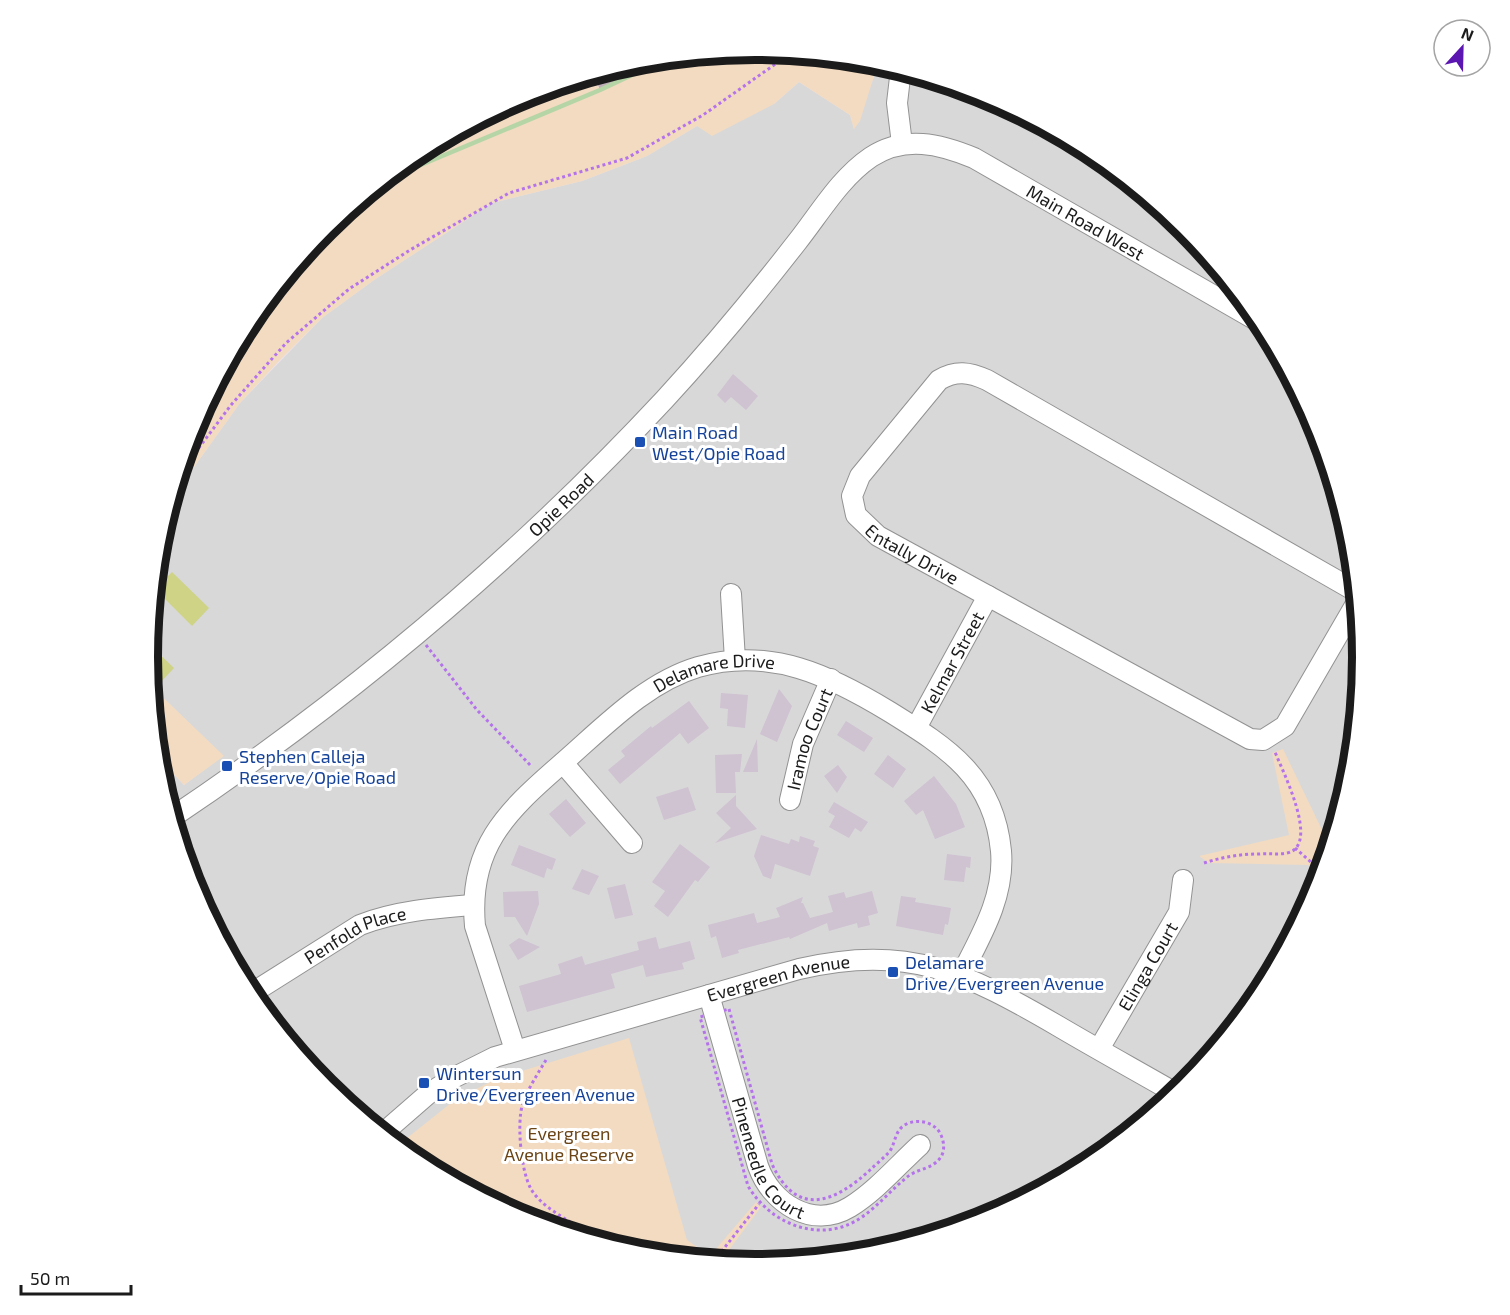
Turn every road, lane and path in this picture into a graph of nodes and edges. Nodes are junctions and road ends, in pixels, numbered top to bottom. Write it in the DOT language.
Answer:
graph roads {
  1 [pos="780,61"];
  2 [pos="900,78"];
  3 [pos="902,144"];
  4 [pos="1242,312"];
  5 [pos="192,457"];
  6 [pos="1348,587"];
  7 [pos="730,594"];
  8 [pos="988,596"];
  9 [pos="1351,615"];
  10 [pos="418,636"];
  11 [pos="735,660"];
  12 [pos="831,679"];
  13 [pos="916,728"];
  14 [pos="1275,750"];
  15 [pos="563,763"];
  16 [pos="534,768"];
  17 [pos="790,800"];
  18 [pos="178,813"];
  19 [pos="632,843"];
  20 [pos="1295,848"];
  21 [pos="1204,863"];
  22 [pos="1315,866"];
  23 [pos="1183,880"];
  24 [pos="473,905"];
  25 [pos="961,975"];
  26 [pos="258,989"];
  27 [pos="711,1004"];
  28 [pos="1099,1049"];
  29 [pos="515,1050"];
  30 [pos="540,1062"];
  31 [pos="1168,1089"];
  32 [pos="388,1129"];
  33 [pos="920,1145"];
  34 [pos="759,1203"];
  35 [pos="527,1210"];
  36 [pos="570,1222"];
  37 [pos="576,1227"];
  38 [pos="720,1254"];
  1 -- 5 [label="path"];
  2 -- 3 [label="street"];
  3 -- 4 [label="street, Main Road West"];
  3 -- 10 [label="street, Opie Road"];
  6 -- 8 [label="street, Entally Drive"];
  7 -- 11 [label="street"];
  8 -- 9 [label="street, Entally Drive"];
  8 -- 13 [label="street, Kelmar Street"];
  10 -- 16 [label="path"];
  10 -- 18 [label="street, Opie Road"];
  11 -- 12 [label="street, Delamare Drive"];
  11 -- 15 [label="street, Delamare Drive"];
  12 -- 13 [label="street, Delamare Drive"];
  12 -- 17 [label="street, Iramoo Court"];
  13 -- 25 [label="street, Delamare Drive"];
  14 -- 20 [label="path"];
  15 -- 19 [label="street"];
  15 -- 24 [label="street, Delamare Drive"];
  20 -- 21 [label="path"];
  20 -- 22 [label="path"];
  23 -- 28 [label="street, Elinga Court"];
  24 -- 26 [label="street, Penfold Place"];
  24 -- 29 [label="street, Delamare Drive"];
  25 -- 27 [label="street, Evergreen Avenue"];
  25 -- 28 [label="street, Evergreen Avenue"];
  27 -- 29 [label="street, Evergreen Avenue"];
  27 -- 33 [label="street, Pineneedle Court"];
  27 -- 34 [label="path"];
  27 -- 34 [label="path"];
  28 -- 31 [label="street, Evergreen Avenue"];
  29 -- 32 [label="street, Evergreen Avenue"];
  30 -- 36 [label="path"];
  34 -- 38 [label="path"];
  35 -- 36 [label="path"];
  36 -- 37 [label="path"];
}
